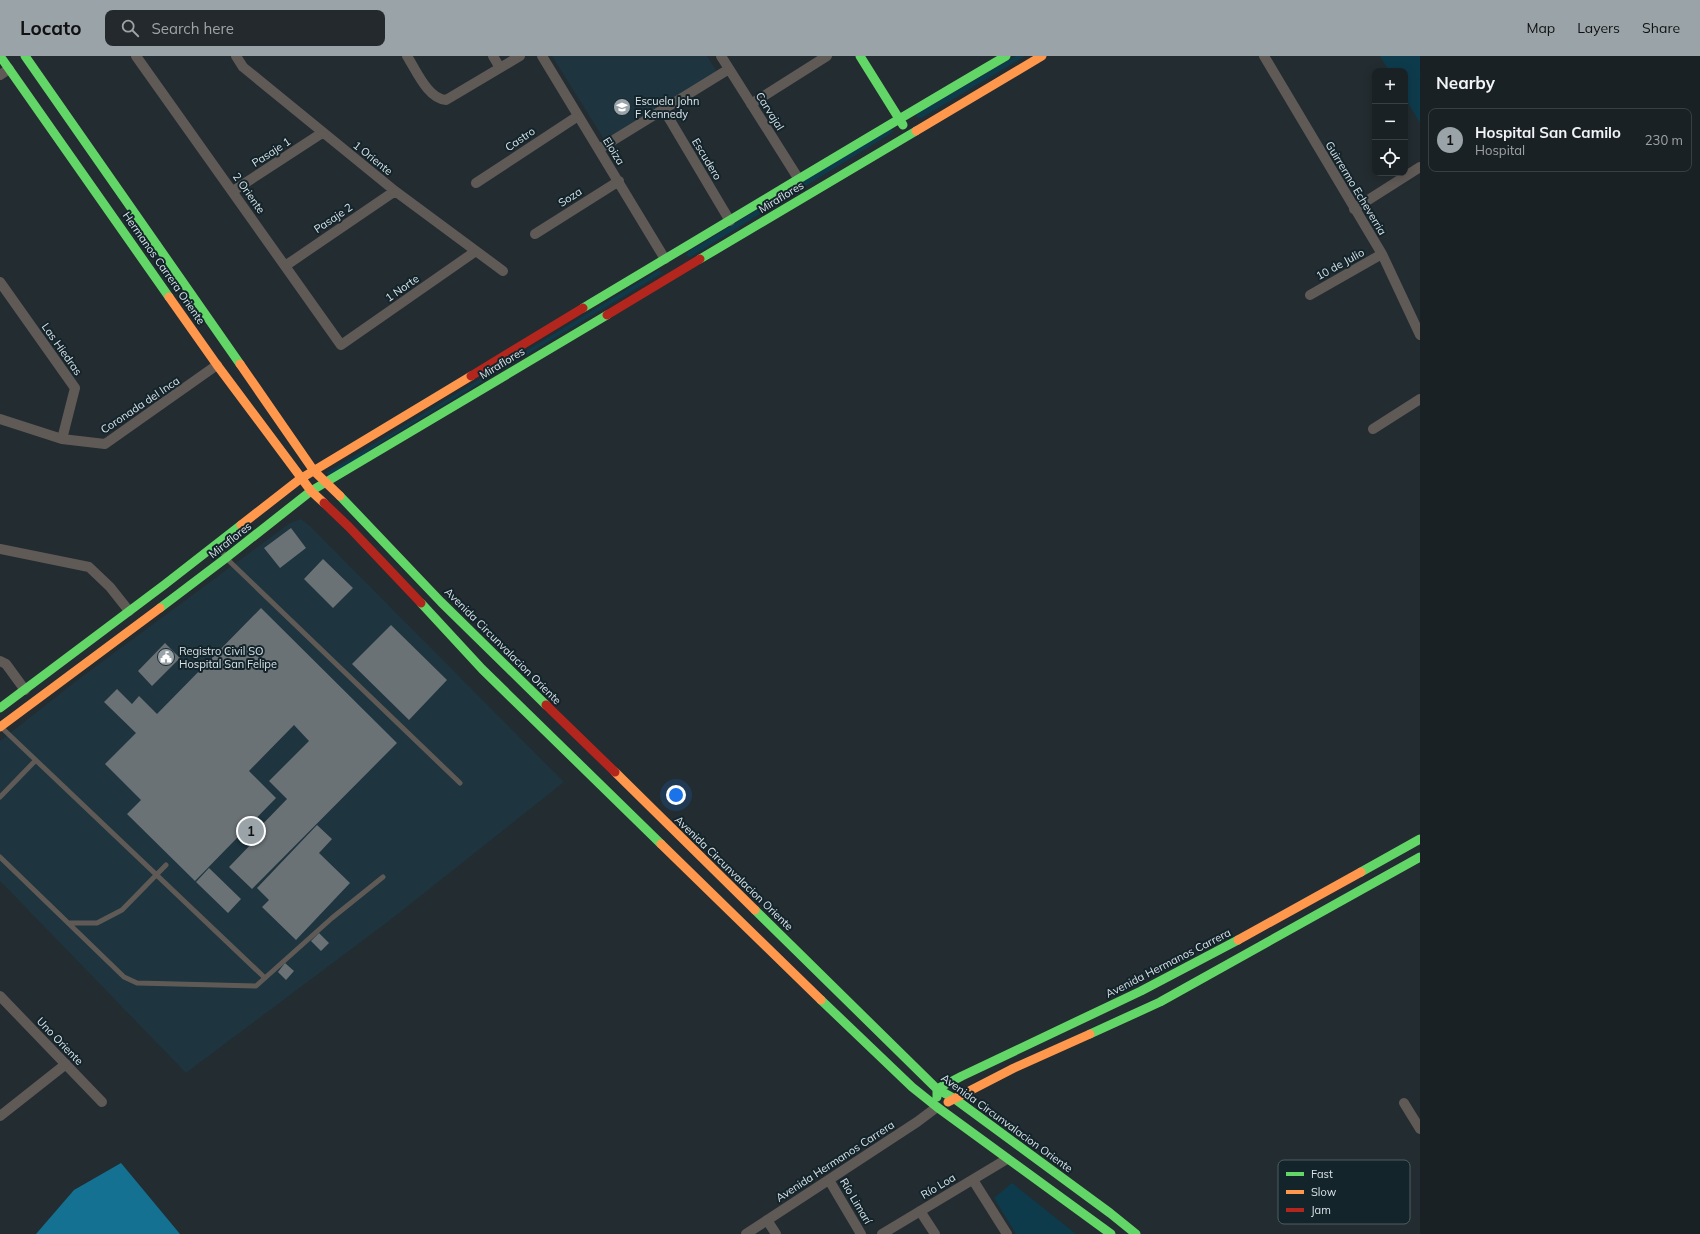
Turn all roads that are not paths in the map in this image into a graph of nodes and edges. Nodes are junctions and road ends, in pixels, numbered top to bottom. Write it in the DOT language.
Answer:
graph roads {
  1 [pos="0,56"];
  2 [pos="136,56"];
  3 [pos="236,56"];
  4 [pos="407,56"];
  5 [pos="493,56"];
  6 [pos="520,56"];
  7 [pos="542,56"];
  8 [pos="721,56"];
  9 [pos="827,56"];
  10 [pos="860,56"];
  11 [pos="1042,56"];
  12 [pos="1264,56"];
  13 [pos="1003,57"];
  14 [pos="22,61"];
  15 [pos="500,68"];
  16 [pos="729,68"];
  17 [pos="0,75"];
  18 [pos="752,104"];
  19 [pos="664,110"];
  20 [pos="578,116"];
  21 [pos="898,118"];
  22 [pos="322,133"];
  23 [pos="909,134"];
  24 [pos="599,149"];
  25 [pos="1420,167"];
  26 [pos="798,178"];
  27 [pos="619,181"];
  28 [pos="476,183"];
  29 [pos="233,191"];
  30 [pos="395,191"];
  31 [pos="1354,208"];
  32 [pos="730,221"];
  33 [pos="535,234"];
  34 [pos="476,251"];
  35 [pos="1382,254"];
  36 [pos="666,258"];
  37 [pos="285,266"];
  38 [pos="503,271"];
  39 [pos="0,282"];
  40 [pos="1310,295"];
  41 [pos="1420,335"];
  42 [pos="341,345"];
  43 [pos="217,365"];
  44 [pos="1420,399"];
  45 [pos="0,419"];
  46 [pos="1373,429"];
  47 [pos="62,439"];
  48 [pos="314,471"];
  49 [pos="300,479"];
  50 [pos="325,483"];
  51 [pos="311,491"];
  52 [pos="218,544"];
  53 [pos="0,549"];
  54 [pos="226,558"];
  55 [pos="130,611"];
  56 [pos="0,661"];
  57 [pos="24,690"];
  58 [pos="0,708"];
  59 [pos="0,726"];
  60 [pos="35,760"];
  61 [pos="460,783"];
  62 [pos="0,797"];
  63 [pos="1420,839"];
  64 [pos="0,857"];
  65 [pos="1420,857"];
  66 [pos="166,865"];
  67 [pos="156,875"];
  68 [pos="383,877"];
  69 [pos="69,923"];
  70 [pos="265,978"];
  71 [pos="0,996"];
  72 [pos="66,1064"];
  73 [pos="937,1089"];
  74 [pos="955,1099"];
  75 [pos="102,1102"];
  76 [pos="1404,1103"];
  77 [pos="936,1107"];
  78 [pos="0,1116"];
  79 [pos="1420,1129"];
  80 [pos="1007,1159"];
  81 [pos="829,1180"];
  82 [pos="973,1180"];
  83 [pos="920,1211"];
  84 [pos="767,1220"];
  85 [pos="746,1234"];
  86 [pos="776,1234"];
  87 [pos="861,1234"];
  88 [pos="882,1234"];
  89 [pos="935,1234"];
  90 [pos="1007,1234"];
  91 [pos="1111,1234"];
  92 [pos="1136,1234"];
  1 -- 14 [label="street, Hermanos Carrera Oriente"];
  2 -- 29 [label="street, 2 Oriente"];
  3 -- 22 [label="street, 1 Oriente"];
  4 -- 15 [label="street"];
  5 -- 15 [label="street"];
  6 -- 15 [label="street"];
  7 -- 20 [label="street, Eloiza"];
  8 -- 16 [label="street, Carvajal"];
  9 -- 18 [label="street"];
  10 -- 21 [label="street"];
  11 -- 23 [label="street, Miraflores"];
  12 -- 31 [label="street, Guirrermo Echeverria"];
  13 -- 21 [label="street, Miraflores"];
  14 -- 17 [label="street"];
  14 -- 43 [label="street, Hermanos Carrera Oriente"];
  14 -- 48 [label="street, Hermanos Carrera Oriente"];
  16 -- 18 [label="street, Carvajal"];
  16 -- 19 [label="street"];
  18 -- 26 [label="street, Carvajal"];
  19 -- 24 [label="street"];
  19 -- 32 [label="street, Escudero"];
  20 -- 24 [label="street, Eloiza"];
  20 -- 28 [label="street, Castro"];
  21 -- 23 [label="street"];
  21 -- 26 [label="street, Miraflores"];
  22 -- 29 [label="street, Pasaje 1"];
  22 -- 30 [label="street, 1 Oriente"];
  23 -- 50 [label="street, Miraflores"];
  24 -- 27 [label="street, Eloiza"];
  25 -- 31 [label="street"];
  26 -- 32 [label="street, Miraflores"];
  27 -- 33 [label="street, Soza"];
  27 -- 36 [label="street, Eloiza"];
  29 -- 37 [label="street, 2 Oriente"];
  30 -- 34 [label="street, 1 Oriente"];
  30 -- 37 [label="street, Pasaje 2"];
  31 -- 35 [label="street, Guirrermo Echeverria"];
  32 -- 36 [label="street, Miraflores"];
  34 -- 38 [label="street, 1 Oriente"];
  34 -- 42 [label="street, 1 Norte"];
  35 -- 40 [label="street, 10 de Julio"];
  35 -- 41 [label="street, Guirrermo Echeverria"];
  36 -- 48 [label="street, Miraflores"];
  37 -- 42 [label="street, 2 Oriente"];
  39 -- 47 [label="street, Las Hiedras"];
  43 -- 47 [label="street, Coronada del Inca"];
  43 -- 49 [label="street, Hermanos Carrera Oriente"];
  44 -- 46 [label="street"];
  45 -- 47 [label="street, Coronada del Inca"];
  48 -- 49 [label="street, Miraflores"];
  48 -- 50 [label="street, Hermanos Carrera Oriente"];
  49 -- 51 [label="street, Hermanos Carrera Oriente"];
  49 -- 52 [label="street, Miraflores"];
  50 -- 51 [label="street, Miraflores"];
  50 -- 73 [label="street, Avenida Circunvalacion Oriente"];
  51 -- 54 [label="street, Miraflores"];
  51 -- 77 [label="street"];
  52 -- 54 [label="lane"];
  52 -- 55 [label="street, Miraflores"];
  53 -- 55 [label="street"];
  54 -- 59 [label="street, Miraflores"];
  54 -- 61 [label="lane"];
  55 -- 57 [label="street, Miraflores"];
  56 -- 57 [label="street"];
  57 -- 58 [label="street, Miraflores"];
  59 -- 60 [label="lane"];
  60 -- 62 [label="lane"];
  60 -- 67 [label="lane"];
  63 -- 73 [label="street, Avenida Hermanos Carrera"];
  64 -- 69 [label="lane"];
  65 -- 74 [label="street, Avenida Hermanos Carrera"];
  66 -- 67 [label="lane"];
  67 -- 69 [label="lane"];
  67 -- 70 [label="lane"];
  68 -- 70 [label="lane"];
  69 -- 70 [label="lane"];
  71 -- 72 [label="street, Uno Oriente"];
  72 -- 75 [label="street, Uno Oriente"];
  72 -- 78 [label="street"];
  73 -- 74 [label="street, Avenida Circunvalacion Oriente"];
  73 -- 77 [label="street"];
  74 -- 77 [label="street, Avenida Hermanos Carrera"];
  74 -- 92 [label="street, Avenida Circunvalacion Oriente"];
  76 -- 79 [label="street"];
  77 -- 80 [label="street"];
  77 -- 81 [label="street, Avenida Hermanos Carrera"];
  80 -- 82 [label="street, Río Loa"];
  80 -- 91 [label="street"];
  81 -- 84 [label="street, Avenida Hermanos Carrera"];
  81 -- 87 [label="street, Río Limarí"];
  82 -- 83 [label="street, Río Loa"];
  82 -- 90 [label="street"];
  83 -- 88 [label="street, Río Loa"];
  83 -- 89 [label="street"];
  84 -- 85 [label="street, Avenida Hermanos Carrera"];
  84 -- 86 [label="street"];
}
